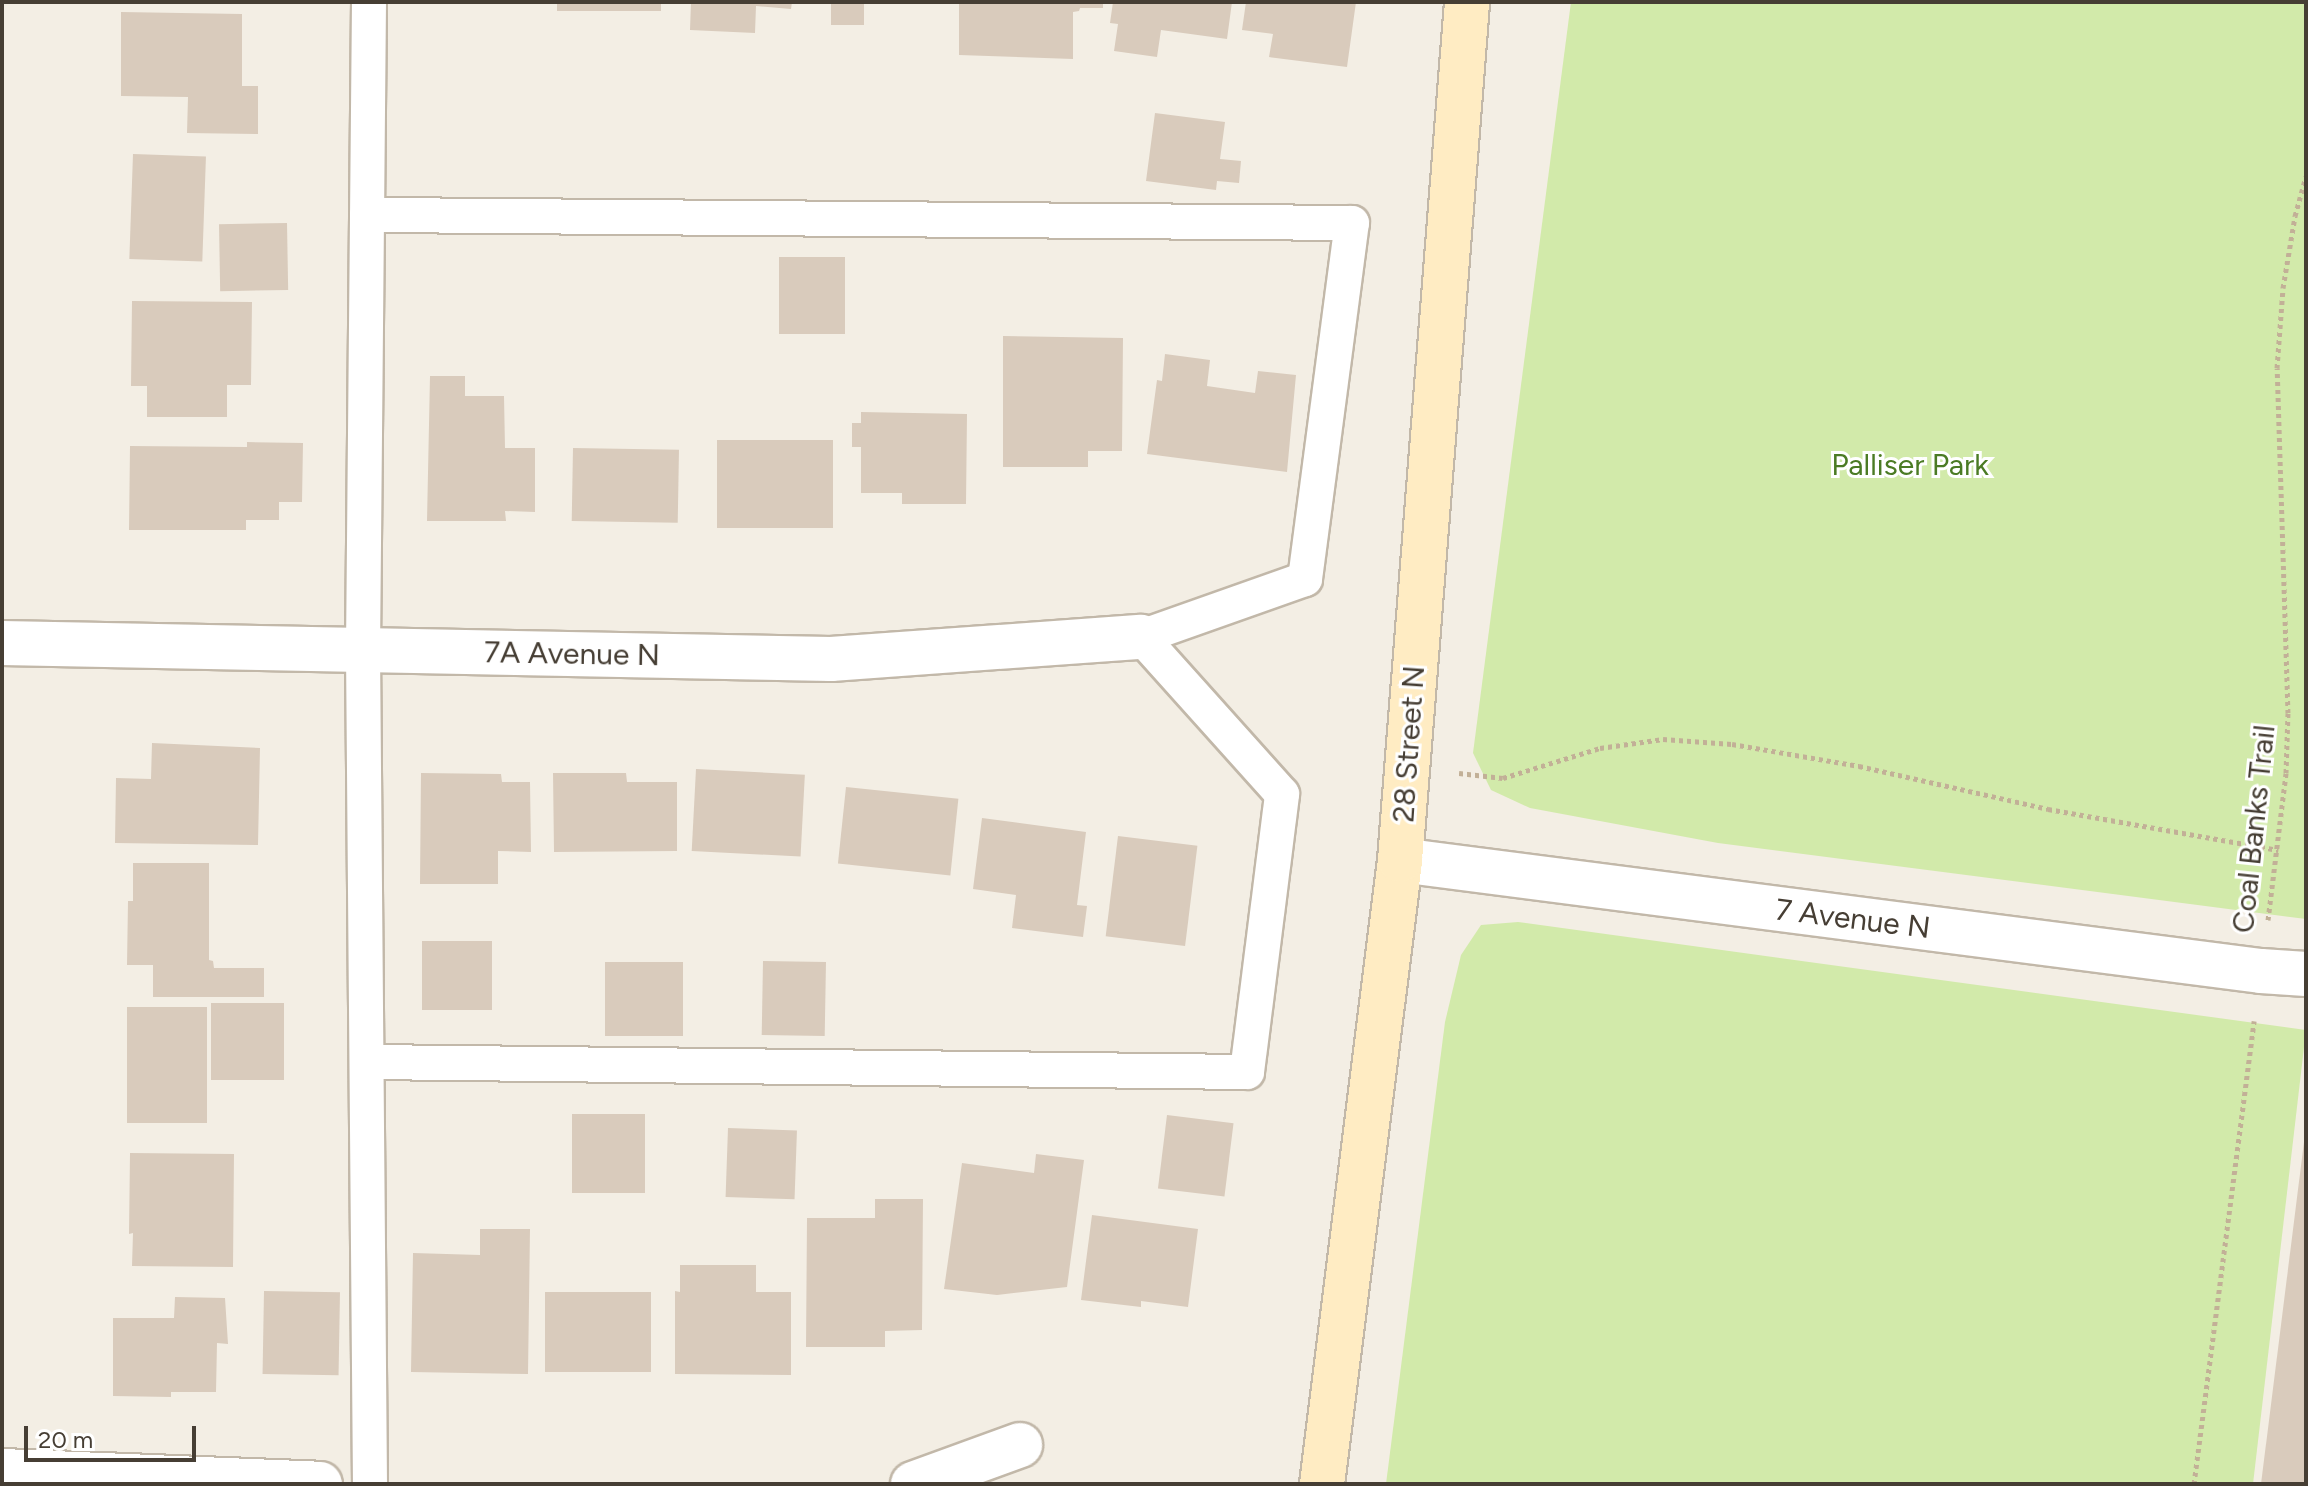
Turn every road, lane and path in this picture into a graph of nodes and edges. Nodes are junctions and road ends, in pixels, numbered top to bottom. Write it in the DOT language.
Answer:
graph roads {
  1 [pos="369,2"];
  2 [pos="1467,2"];
  3 [pos="2306,176"];
  4 [pos="367,215"];
  5 [pos="1141,637"];
  6 [pos="2,643"];
  7 [pos="363,650"];
  8 [pos="1407,766"];
  9 [pos="2278,850"];
  10 [pos="1400,860"];
  11 [pos="2261,971"];
  12 [pos="2306,974"];
  13 [pos="367,1062"];
  14 [pos="1020,1445"];
  15 [pos="2,1471"];
  16 [pos="320,1484"];
  17 [pos="370,1484"];
  18 [pos="913,1484"];
  19 [pos="1322,1484"];
  20 [pos="2194,1484"];
  1 -- 4 [label="lane"];
  2 -- 8 [label="main road, 28 Street N"];
  3 -- 9 [label="path, Coal Banks Trail"];
  4 -- 5 [label="lane"];
  4 -- 7 [label="lane"];
  5 -- 7 [label="street, 7A Avenue N"];
  5 -- 13 [label="lane"];
  6 -- 7 [label="street, 7A Avenue N"];
  7 -- 13 [label="lane"];
  8 -- 9 [label="path"];
  8 -- 10 [label="main road, 28 Street N"];
  9 -- 11 [label="path, Coal Banks Trail"];
  10 -- 11 [label="street, 7 Avenue N"];
  10 -- 19 [label="main road, 28 Street N"];
  11 -- 12 [label="street, 7 Avenue N"];
  11 -- 20 [label="path, Coal Banks Trail"];
  13 -- 17 [label="lane"];
  14 -- 18 [label="street"];
  15 -- 16 [label="street"];
}
